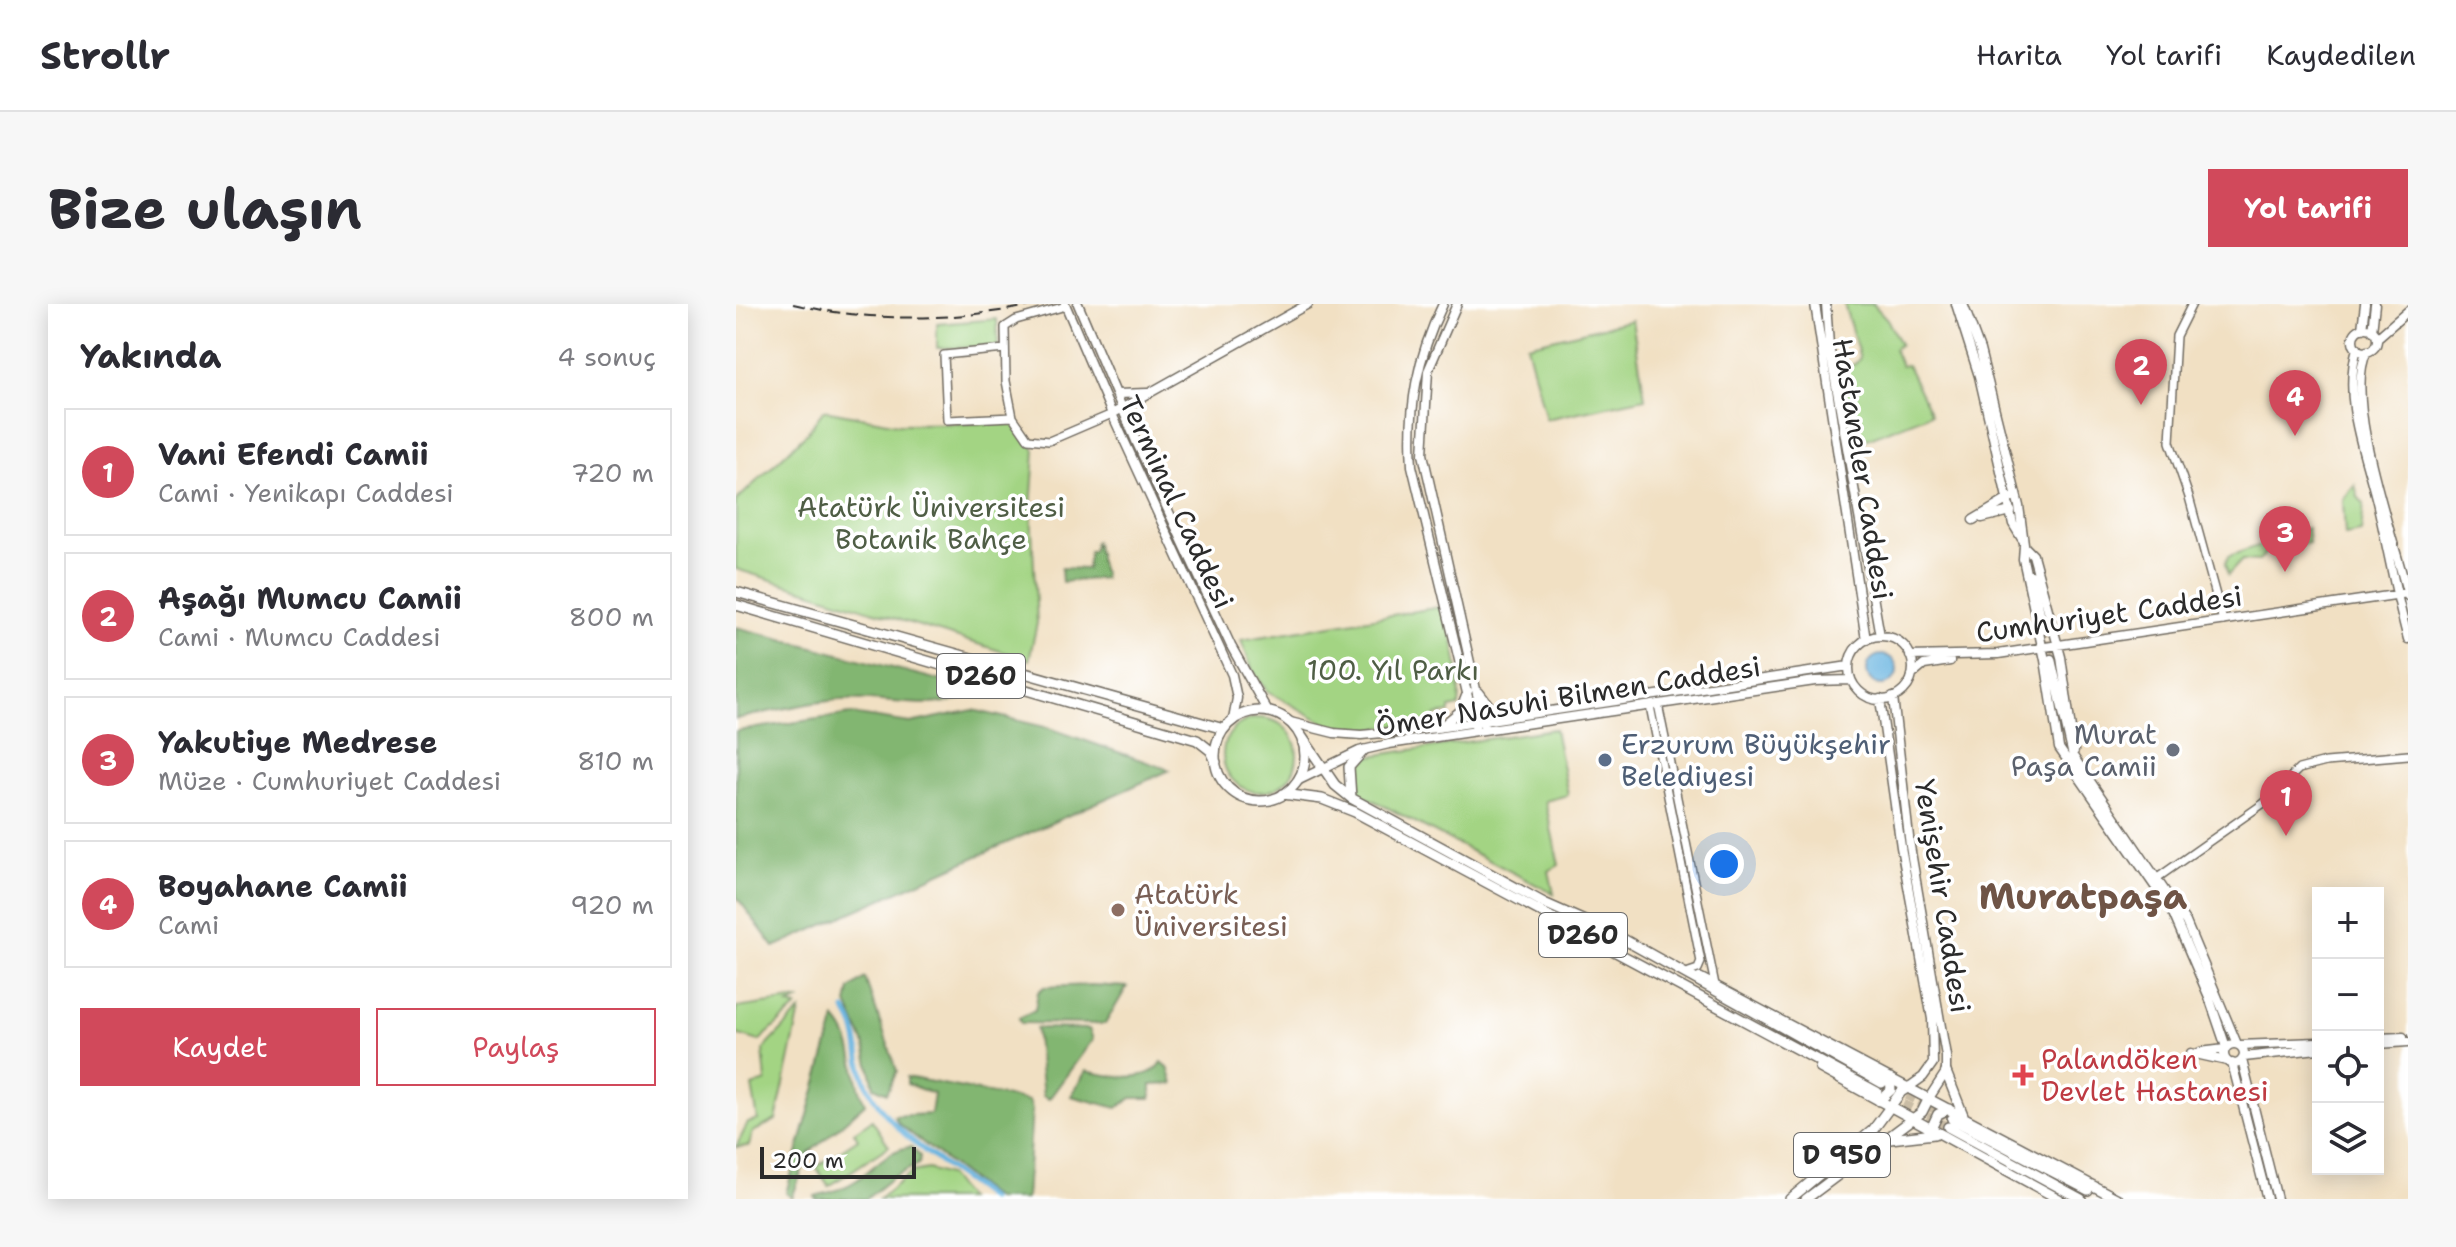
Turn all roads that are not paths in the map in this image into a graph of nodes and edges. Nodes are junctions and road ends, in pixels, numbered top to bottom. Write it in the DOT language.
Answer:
graph roads {
  1 [pos="1078,304"];
  2 [pos="1308,304"];
  3 [pos="1443,304"];
  4 [pos="1457,304"];
  5 [pos="1815,304"];
  6 [pos="1826,304"];
  7 [pos="1956,304"];
  8 [pos="1963,304"];
  9 [pos="2192,304"];
  10 [pos="2365,304"];
  11 [pos="2375,304"];
  12 [pos="1065,305"];
  13 [pos="2408,311"];
  14 [pos="2362,329"];
  15 [pos="2374,334"];
  16 [pos="2357,348"];
  17 [pos="1005,349"];
  18 [pos="2367,351"];
  19 [pos="1150,393"];
  20 [pos="1117,394"];
  21 [pos="1123,409"];
  22 [pos="1112,414"];
  23 [pos="1013,417"];
  24 [pos="2016,496"];
  25 [pos="2006,499"];
  26 [pos="2014,510"];
  27 [pos="736,592"];
  28 [pos="2405,594"];
  29 [pos="736,605"];
  30 [pos="2223,621"];
  31 [pos="2044,631"];
  32 [pos="1880,636"];
  33 [pos="2408,639"];
  34 [pos="1866,640"];
  35 [pos="2057,643"];
  36 [pos="2039,645"];
  37 [pos="1998,654"];
  38 [pos="1910,656"];
  39 [pos="2061,657"];
  40 [pos="2045,660"];
  41 [pos="1849,666"];
  42 [pos="1912,676"];
  43 [pos="1474,680"];
  44 [pos="1851,680"];
  45 [pos="1468,690"];
  46 [pos="1893,697"];
  47 [pos="1880,699"];
  48 [pos="1653,701"];
  49 [pos="1268,712"];
  50 [pos="1518,716"];
  51 [pos="1233,720"];
  52 [pos="1290,722"];
  53 [pos="1479,726"];
  54 [pos="1437,728"];
  55 [pos="1224,729"];
  56 [pos="1300,734"];
  57 [pos="1364,750"];
  58 [pos="2408,755"];
  59 [pos="2069,757"];
  60 [pos="1216,762"];
  61 [pos="1322,768"];
  62 [pos="1297,781"];
  63 [pos="1283,794"];
  64 [pos="1351,798"];
  65 [pos="2155,880"];
  66 [pos="1665,965"];
  67 [pos="1689,972"];
  68 [pos="1715,985"];
  69 [pos="2408,1040"];
  70 [pos="2384,1041"];
  71 [pos="2312,1042"];
  72 [pos="2239,1044"];
  73 [pos="2226,1048"];
  74 [pos="2312,1050"];
  75 [pos="2243,1059"];
  76 [pos="2230,1062"];
  77 [pos="1946,1072"];
  78 [pos="1909,1087"];
  79 [pos="1880,1090"];
  80 [pos="1929,1098"];
  81 [pos="1892,1109"];
  82 [pos="1950,1118"];
  83 [pos="1965,1118"];
  84 [pos="1912,1120"];
  85 [pos="1873,1130"];
  86 [pos="1933,1133"];
  87 [pos="1886,1140"];
  88 [pos="1790,1199"];
  89 [pos="1806,1199"];
  90 [pos="2059,1199"];
  91 [pos="2081,1199"];
  92 [pos="2105,1199"];
  93 [pos="2118,1199"];
  94 [pos="2267,1199"];
  95 [pos="2277,1199"];
  1 -- 20 [label="main road, Terminal Caddesi"];
  2 -- 19 [label="main road"];
  3 -- 45 [label="main road"];
  4 -- 43 [label="main road"];
  5 -- 34 [label="main road, Hastaneler Caddesi"];
  6 -- 32 [label="main road, Hastaneler Caddesi"];
  7 -- 25 [label="main road"];
  8 -- 24 [label="main road"];
  9 -- 30 [label="street"];
  10 -- 14 [label="main road"];
  11 -- 15 [label="main road"];
  12 -- 17 [label="street"];
  12 -- 22 [label="main road, Terminal Caddesi"];
  13 -- 15 [label="main road"];
  14 -- 15 [label="main road"];
  14 -- 16 [label="main road"];
  15 -- 18 [label="main road"];
  16 -- 18 [label="main road"];
  16 -- 28 [label="main road"];
  17 -- 23 [label="street"];
  17 -- 23 [label="street"];
  18 -- 28 [label="main road"];
  19 -- 20 [label="main road"];
  19 -- 21 [label="main road"];
  20 -- 21 [label="main road, Terminal Caddesi"];
  21 -- 22 [label="main road"];
  21 -- 49 [label="main road, Terminal Caddesi"];
  22 -- 23 [label="street"];
  22 -- 51 [label="main road, Terminal Caddesi"];
  24 -- 25 [label="main road"];
  24 -- 26 [label="main road"];
  25 -- 26 [label="main road"];
  25 -- 26 [label="main road"];
  26 -- 31 [label="main road"];
  27 -- 55 [label="highway, D260"];
  28 -- 30 [label="main road, Cumhuriyet Caddesi"];
  28 -- 33 [label="main road"];
  29 -- 60 [label="highway, D260"];
  30 -- 35 [label="main road, Cumhuriyet Caddesi"];
  31 -- 35 [label="main road"];
  31 -- 36 [label="main road"];
  32 -- 34 [label="main road"];
  32 -- 38 [label="main road"];
  34 -- 41 [label="main road"];
  35 -- 36 [label="main road, Cumhuriyet Caddesi"];
  35 -- 39 [label="main road"];
  36 -- 37 [label="main road, Cumhuriyet Caddesi"];
  36 -- 40 [label="main road"];
  37 -- 38 [label="main road, Cumhuriyet Caddesi"];
  37 -- 42 [label="main road"];
  38 -- 42 [label="main road"];
  39 -- 40 [label="main road"];
  39 -- 59 [label="main road"];
  40 -- 59 [label="main road"];
  41 -- 44 [label="main road"];
  41 -- 48 [label="main road, Ömer Nasuhi Bilmen Caddesi"];
  42 -- 46 [label="main road"];
  43 -- 50 [label="main road"];
  43 -- 53 [label="main road"];
  44 -- 47 [label="main road"];
  44 -- 48 [label="main road, Ömer Nasuhi Bilmen Caddesi"];
  45 -- 53 [label="main road"];
  45 -- 54 [label="main road"];
  46 -- 47 [label="main road"];
  46 -- 77 [label="main road, Yenişehir Caddesi"];
  47 -- 78 [label="main road, Yenişehir Caddesi"];
  48 -- 50 [label="main road, Ömer Nasuhi Bilmen Caddesi"];
  48 -- 53 [label="main road, Ömer Nasuhi Bilmen Caddesi"];
  48 -- 67 [label="street"];
  48 -- 68 [label="street"];
  49 -- 51 [label="highway"];
  49 -- 52 [label="highway"];
  50 -- 53 [label="main road, Ömer Nasuhi Bilmen Caddesi"];
  51 -- 55 [label="highway"];
  52 -- 54 [label="main road, Ömer Nasuhi Bilmen Caddesi"];
  52 -- 56 [label="highway"];
  53 -- 54 [label="main road, Ömer Nasuhi Bilmen Caddesi"];
  53 -- 57 [label="main road, Ömer Nasuhi Bilmen Caddesi"];
  55 -- 60 [label="highway"];
  56 -- 61 [label="highway"];
  56 -- 62 [label="highway"];
  57 -- 61 [label="main road, Ömer Nasuhi Bilmen Caddesi"];
  57 -- 64 [label="highway"];
  58 -- 65 [label="street"];
  59 -- 59 [label="main road"];
  59 -- 65 [label="main road"];
  59 -- 65 [label="main road"];
  60 -- 63 [label="highway, D260"];
  61 -- 62 [label="main road, Ömer Nasuhi Bilmen Caddesi"];
  61 -- 64 [label="highway, D260"];
  62 -- 63 [label="highway"];
  63 -- 79 [label="highway, D260"];
  64 -- 66 [label="highway, D260"];
  65 -- 72 [label="main road"];
  65 -- 73 [label="main road"];
  66 -- 67 [label="highway"];
  66 -- 79 [label="highway, D260"];
  67 -- 68 [label="highway"];
  68 -- 79 [label="highway"];
  69 -- 70 [label="main road"];
  71 -- 72 [label="main road"];
  72 -- 73 [label="main road"];
  72 -- 75 [label="main road"];
  73 -- 76 [label="main road"];
  73 -- 76 [label="main road"];
  74 -- 75 [label="main road"];
  75 -- 76 [label="main road"];
  75 -- 95 [label="main road"];
  76 -- 94 [label="main road"];
  77 -- 80 [label="main road"];
  77 -- 83 [label="highway"];
  78 -- 79 [label="highway"];
  78 -- 80 [label="highway"];
  78 -- 81 [label="highway"];
  79 -- 81 [label="highway"];
  79 -- 85 [label="highway"];
  80 -- 82 [label="highway"];
  80 -- 84 [label="highway"];
  81 -- 84 [label="highway"];
  81 -- 85 [label="highway, D 950"];
  82 -- 83 [label="highway"];
  82 -- 86 [label="highway"];
  82 -- 91 [label="highway"];
  82 -- 92 [label="highway"];
  83 -- 93 [label="highway"];
  84 -- 86 [label="highway"];
  84 -- 87 [label="highway, D 950"];
  85 -- 88 [label="highway, D 950"];
  86 -- 87 [label="highway"];
  86 -- 90 [label="highway"];
  87 -- 89 [label="highway, D 950"];
}
